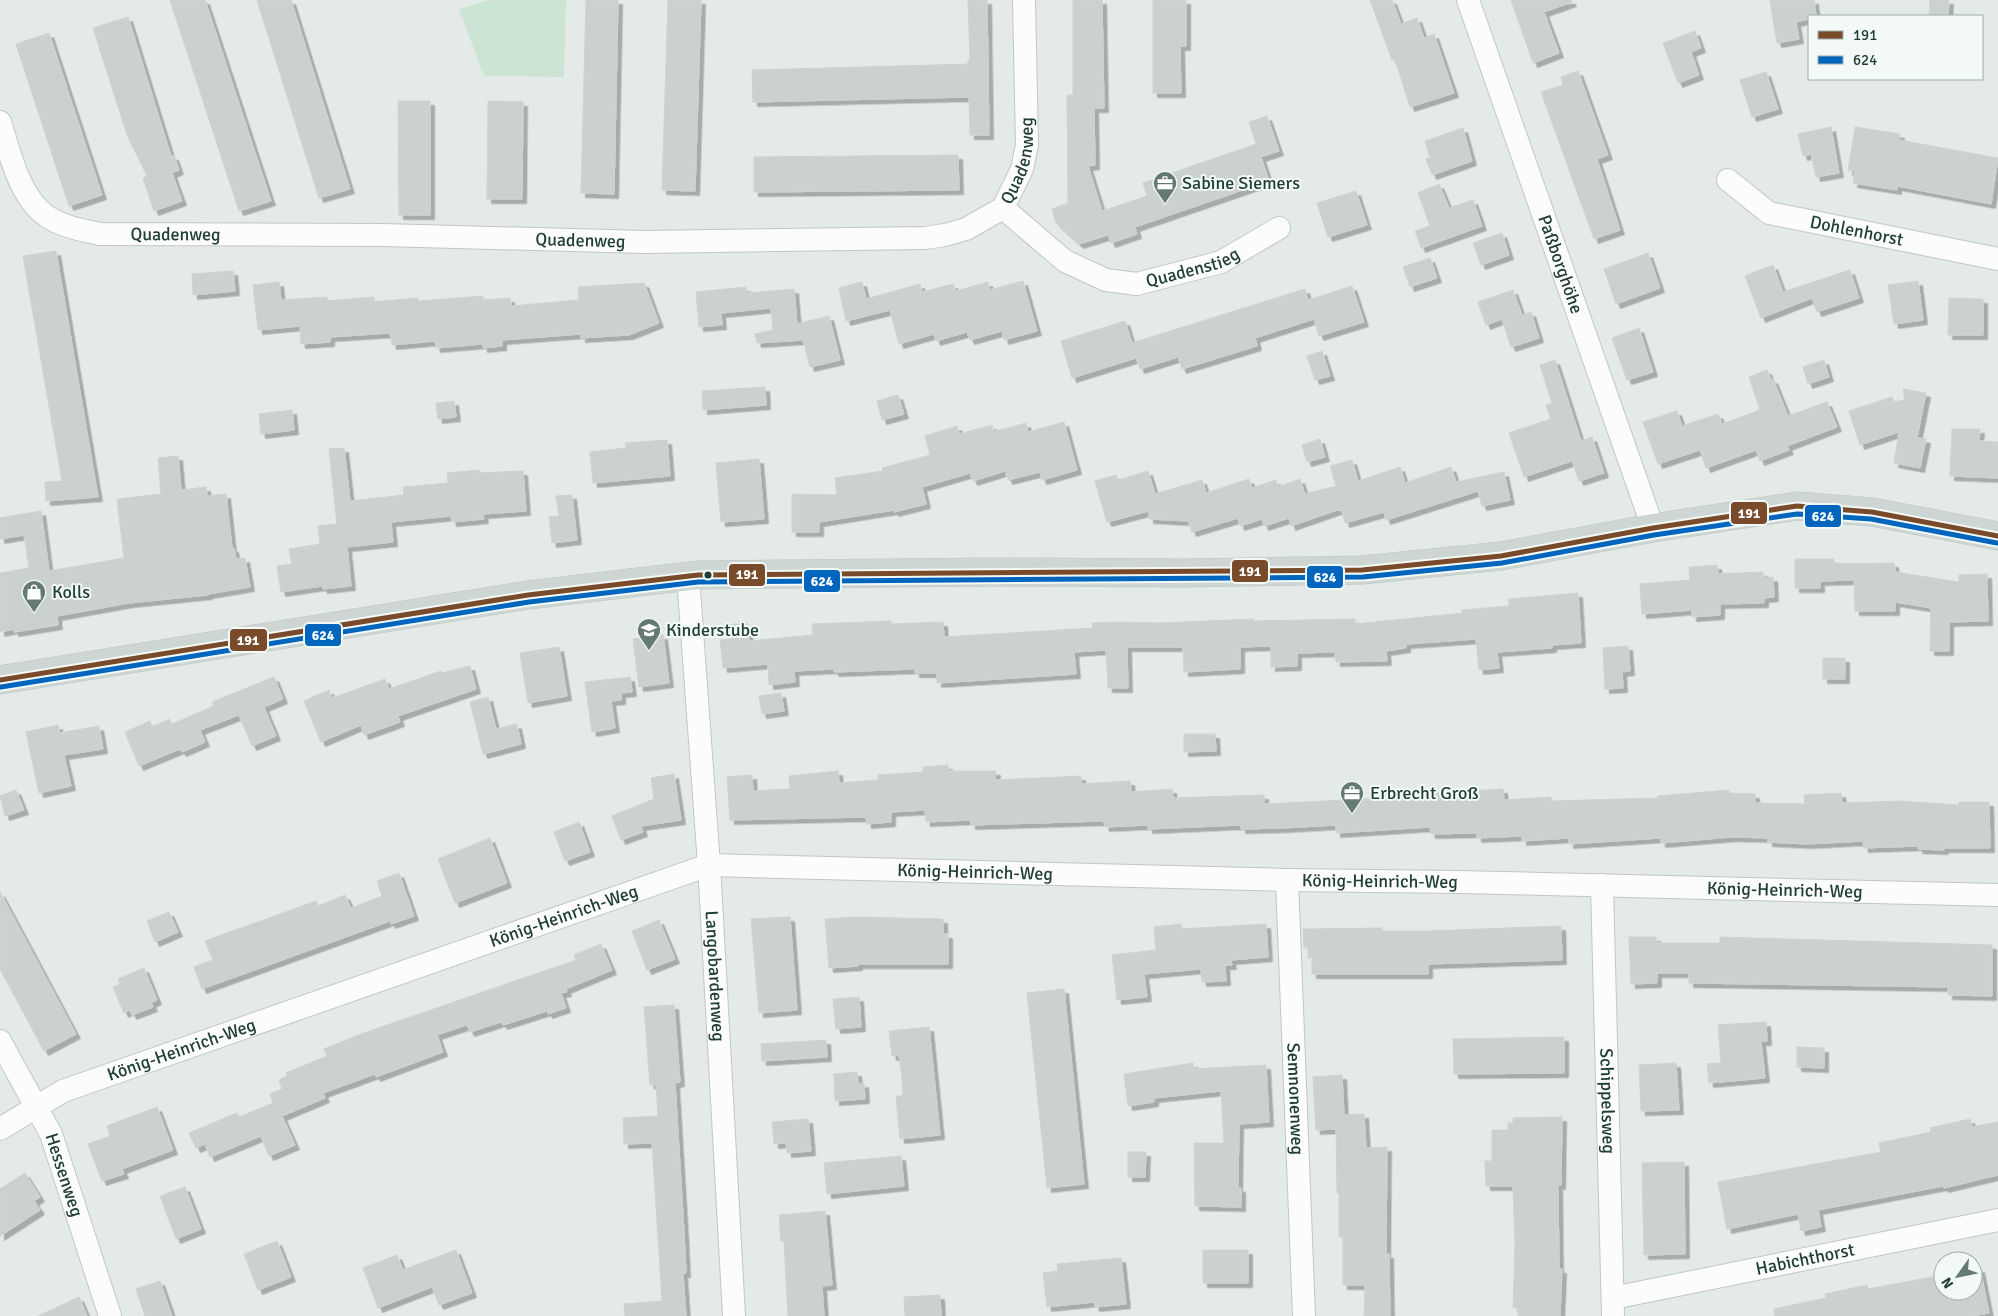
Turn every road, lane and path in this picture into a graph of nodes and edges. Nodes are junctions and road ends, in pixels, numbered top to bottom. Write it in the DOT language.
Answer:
graph roads {
  1 [pos="1024,0"];
  2 [pos="1468,0"];
  3 [pos="0,122"];
  4 [pos="1728,180"];
  5 [pos="1003,208"];
  6 [pos="1279,228"];
  7 [pos="1998,259"];
  8 [pos="1653,528"];
  9 [pos="1998,536"];
  10 [pos="688,576"];
  11 [pos="0,680"];
  12 [pos="709,865"];
  13 [pos="1286,880"];
  14 [pos="1602,885"];
  15 [pos="1998,895"];
  16 [pos="0,1041"];
  17 [pos="36,1107"];
  18 [pos="0,1129"];
  19 [pos="1998,1220"];
  20 [pos="1613,1307"];
  21 [pos="110,1316"];
  22 [pos="734,1316"];
  23 [pos="1304,1316"];
  1 -- 5 [label="street, Quadenweg"];
  2 -- 8 [label="street, Paßborghöhe"];
  3 -- 5 [label="street, Quadenweg"];
  4 -- 7 [label="street, Dohlenhorst"];
  5 -- 6 [label="street, Quadenstieg"];
  8 -- 9 [label="main road"];
  8 -- 10 [label="main road"];
  10 -- 11 [label="main road"];
  10 -- 12 [label="street, Langobardenweg"];
  12 -- 13 [label="street, König-Heinrich-Weg"];
  12 -- 17 [label="street, König-Heinrich-Weg"];
  12 -- 22 [label="street, Langobardenweg"];
  13 -- 14 [label="street, König-Heinrich-Weg"];
  13 -- 23 [label="street, Semnonenweg"];
  14 -- 15 [label="street, König-Heinrich-Weg"];
  14 -- 20 [label="street, Schippelsweg"];
  16 -- 17 [label="street, Hessenweg"];
  17 -- 18 [label="street, König-Heinrich-Weg"];
  17 -- 21 [label="street, Hessenweg"];
  19 -- 20 [label="street, Habichthorst"];
}
